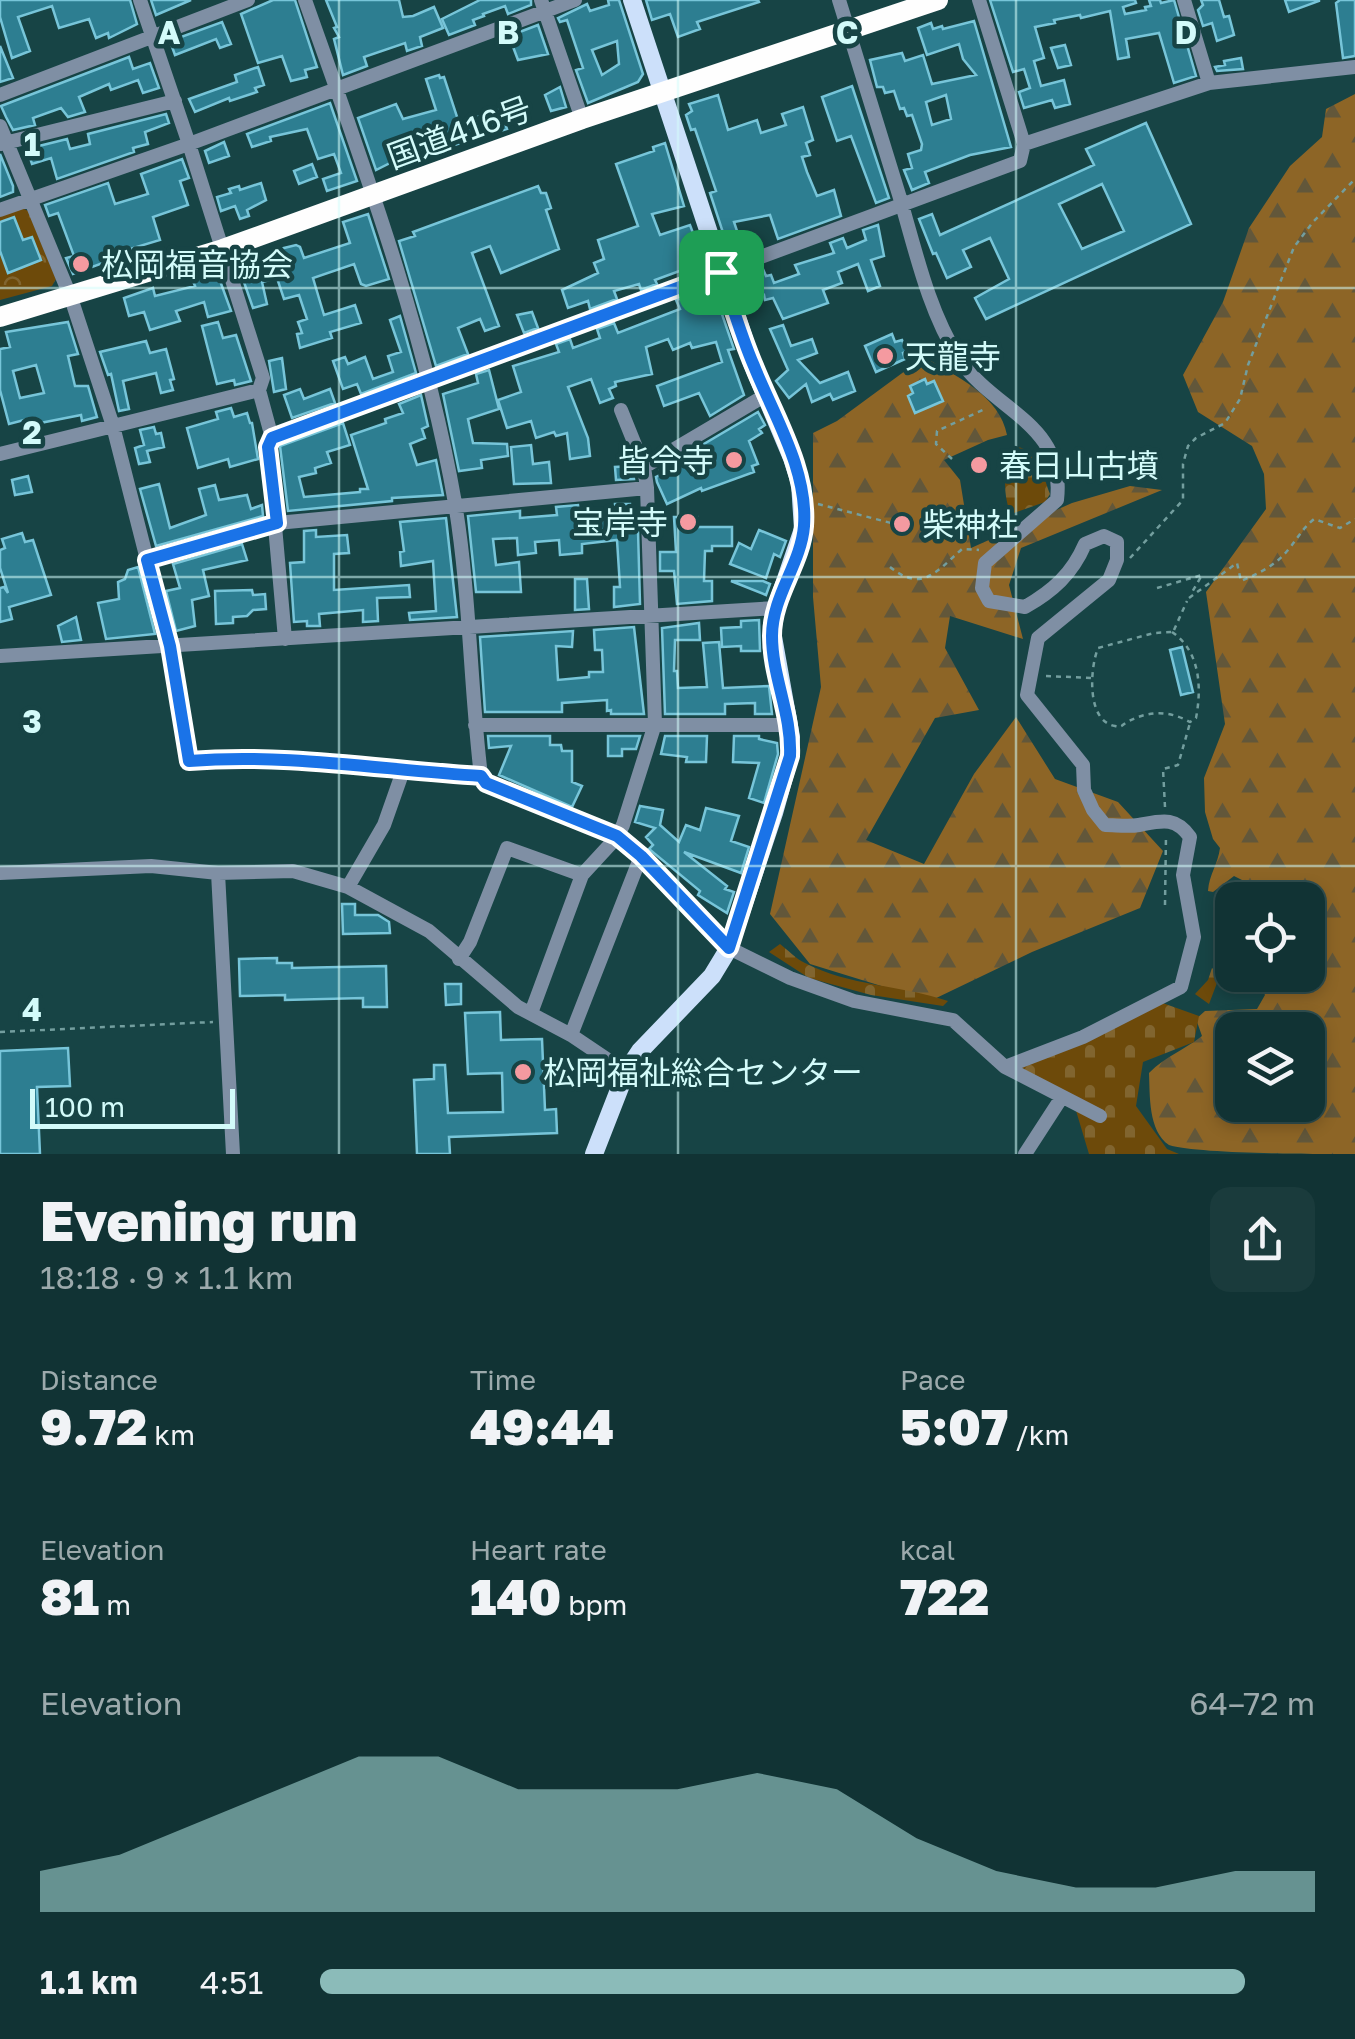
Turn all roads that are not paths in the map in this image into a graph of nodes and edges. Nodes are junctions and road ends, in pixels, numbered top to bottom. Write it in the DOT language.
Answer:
graph roads {
  1 [pos="140,0"];
  2 [pos="248,0"];
  3 [pos="305,0"];
  4 [pos="574,0"];
  5 [pos="632,0"];
  6 [pos="839,0"];
  7 [pos="938,0"];
  8 [pos="979,0"];
  9 [pos="1184,0"];
  10 [pos="544,6"];
  11 [pos="848,30"];
  12 [pos="155,38"];
  13 [pos="1355,67"];
  14 [pos="1209,84"];
  15 [pos="337,90"];
  16 [pos="662,93"];
  17 [pos="0,95"];
  18 [pos="175,101"];
  19 [pos="582,119"];
  20 [pos="0,126"];
  21 [pos="3,144"];
  22 [pos="189,144"];
  23 [pos="1024,144"];
  24 [pos="372,196"];
  25 [pos="30,198"];
  26 [pos="902,205"];
  27 [pos="0,210"];
  28 [pos="223,248"];
  29 [pos="721,272"];
  30 [pos="71,298"];
  31 [pos="0,317"];
  32 [pos="429,382"];
  33 [pos="259,390"];
  34 [pos="766,395"];
  35 [pos="620,410"];
  36 [pos="112,426"];
  37 [pos="272,438"];
  38 [pos="0,454"];
  39 [pos="644,466"];
  40 [pos="647,488"];
  41 [pos="456,508"];
  42 [pos="277,523"];
  43 [pos="147,560"];
  44 [pos="776,608"];
  45 [pos="650,618"];
  46 [pos="466,628"];
  47 [pos="285,638"];
  48 [pos="170,646"];
  49 [pos="0,656"];
  50 [pos="655,724"];
  51 [pos="790,725"];
  52 [pos="475,726"];
  53 [pos="402,771"];
  54 [pos="481,776"];
  55 [pos="617,836"];
  56 [pos="641,856"];
  57 [pos="0,873"];
  58 [pos="218,873"];
  59 [pos="582,875"];
  60 [pos="348,887"];
  61 [pos="729,948"];
  62 [pos="460,958"];
  63 [pos="531,1013"];
  64 [pos="571,1034"];
  65 [pos="1005,1066"];
  66 [pos="626,1072"];
  67 [pos="1062,1097"];
  68 [pos="1100,1116"];
  69 [pos="233,1154"];
  70 [pos="594,1154"];
  71 [pos="1024,1154"];
  1 -- 12 [label="street"];
  2 -- 12 [label="street"];
  3 -- 15 [label="street"];
  4 -- 10 [label="street"];
  5 -- 16 [label="main road"];
  6 -- 11 [label="street"];
  7 -- 11 [label="highway, 国道416号"];
  8 -- 23 [label="street"];
  9 -- 14 [label="street"];
  10 -- 15 [label="street"];
  10 -- 19 [label="street"];
  11 -- 16 [label="highway, 国道416号"];
  11 -- 26 [label="street"];
  12 -- 17 [label="street"];
  12 -- 18 [label="street"];
  13 -- 14 [label="street"];
  14 -- 23 [label="street"];
  15 -- 22 [label="street"];
  15 -- 24 [label="street"];
  16 -- 19 [label="highway, 国道416号"];
  16 -- 29 [label="main road"];
  18 -- 21 [label="street"];
  18 -- 22 [label="street"];
  19 -- 24 [label="highway, 国道416号"];
  20 -- 21 [label="street"];
  21 -- 25 [label="street"];
  22 -- 25 [label="street"];
  22 -- 28 [label="street"];
  23 -- 26 [label="street"];
  24 -- 28 [label="highway, 国道416号"];
  24 -- 32 [label="street"];
  25 -- 27 [label="street"];
  25 -- 30 [label="street"];
  26 -- 29 [label="street"];
  26 -- 65 [label="street"];
  28 -- 30 [label="highway, 国道416号"];
  28 -- 33 [label="street"];
  29 -- 32 [label="street"];
  29 -- 34 [label="main road"];
  30 -- 31 [label="highway, 国道416号"];
  30 -- 36 [label="street"];
  32 -- 37 [label="street"];
  32 -- 41 [label="street"];
  33 -- 36 [label="street"];
  33 -- 37 [label="street"];
  34 -- 39 [label="street"];
  34 -- 44 [label="main road"];
  35 -- 39 [label="street"];
  36 -- 38 [label="street"];
  36 -- 43 [label="street"];
  37 -- 42 [label="street"];
  39 -- 40 [label="street"];
  40 -- 41 [label="street"];
  40 -- 45 [label="street"];
  41 -- 42 [label="street"];
  41 -- 46 [label="street"];
  42 -- 43 [label="street"];
  42 -- 47 [label="street"];
  43 -- 48 [label="street"];
  44 -- 45 [label="street"];
  44 -- 51 [label="main road"];
  45 -- 46 [label="street"];
  45 -- 50 [label="street"];
  46 -- 47 [label="street"];
  46 -- 52 [label="street"];
  47 -- 48 [label="street"];
  48 -- 49 [label="street"];
  48 -- 53 [label="street"];
  50 -- 51 [label="street"];
  50 -- 52 [label="street"];
  50 -- 55 [label="street"];
  51 -- 61 [label="main road"];
  52 -- 54 [label="street"];
  53 -- 54 [label="street"];
  53 -- 60 [label="street"];
  54 -- 55 [label="street"];
  55 -- 56 [label="street"];
  55 -- 59 [label="street"];
  56 -- 61 [label="street"];
  56 -- 64 [label="street"];
  57 -- 58 [label="street"];
  58 -- 60 [label="street"];
  58 -- 69 [label="street"];
  59 -- 62 [label="street"];
  59 -- 63 [label="street"];
  60 -- 62 [label="street"];
  61 -- 65 [label="street"];
  61 -- 66 [label="main road"];
  62 -- 63 [label="street"];
  63 -- 64 [label="street"];
  64 -- 66 [label="street"];
  65 -- 67 [label="street"];
  66 -- 70 [label="main road"];
  67 -- 68 [label="street"];
  67 -- 71 [label="street"];
}
